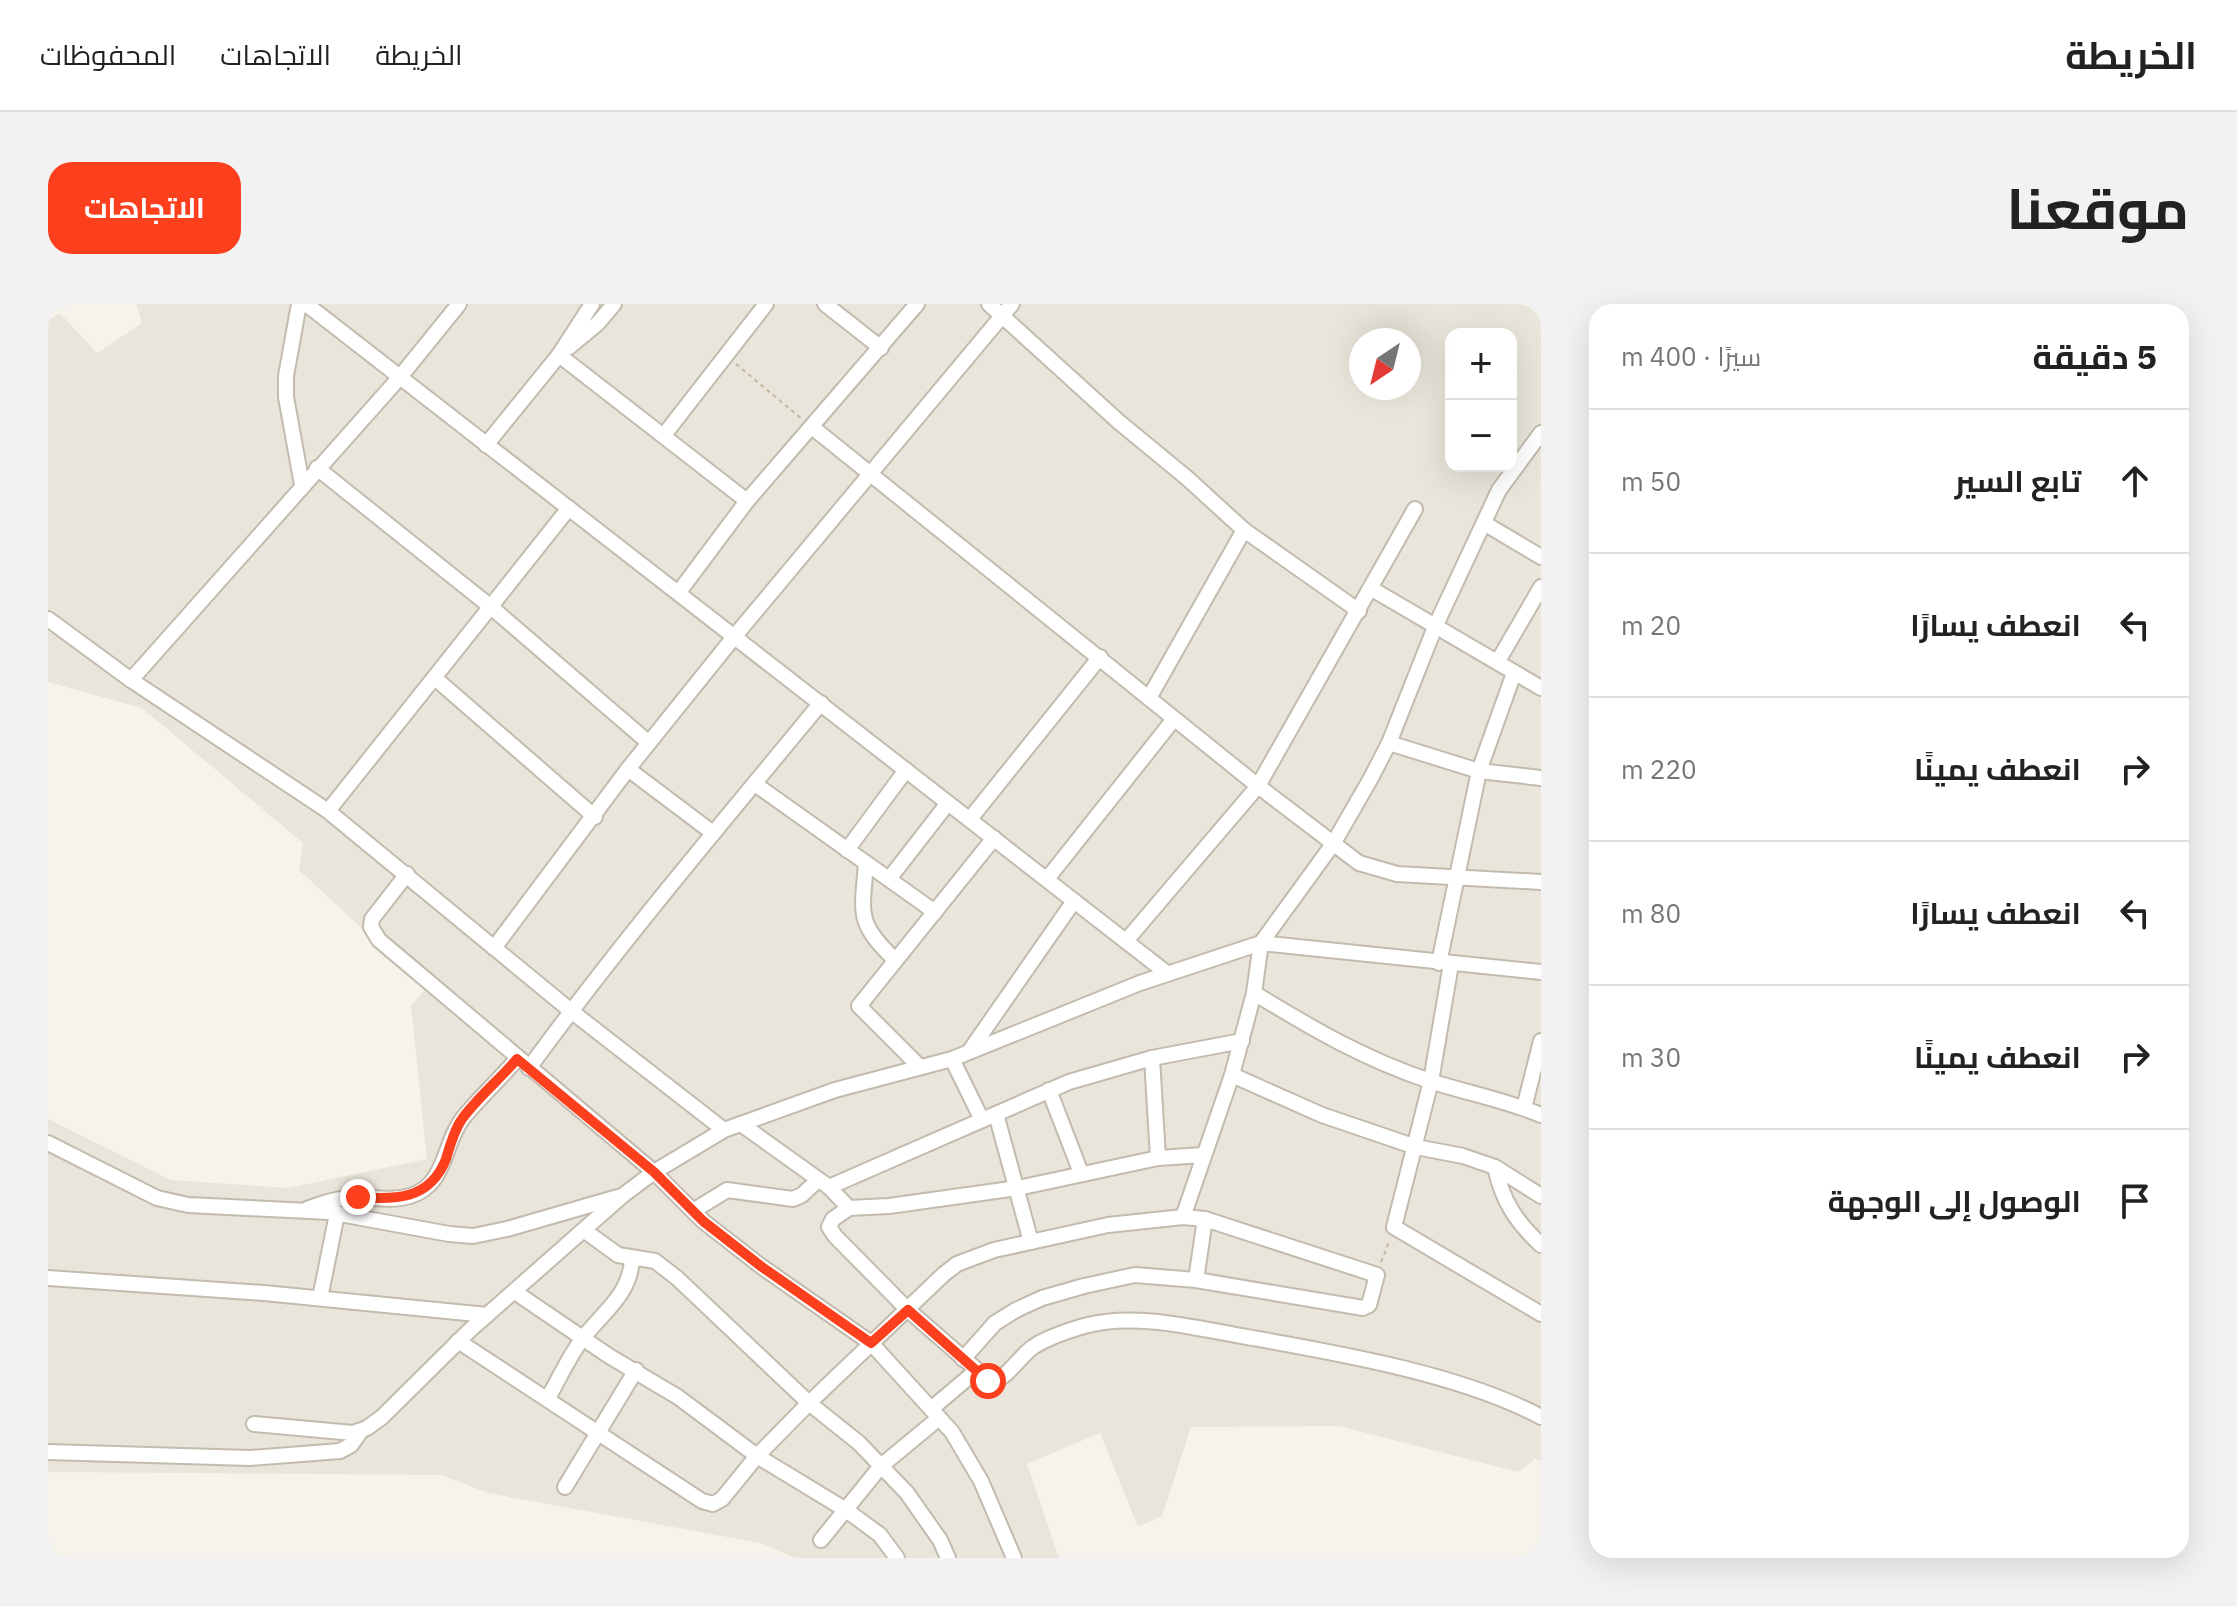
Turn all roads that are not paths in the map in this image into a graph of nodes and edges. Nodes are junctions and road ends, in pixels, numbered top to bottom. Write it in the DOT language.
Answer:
graph roads {
  1 [pos="299,304"];
  2 [pos="306,304"];
  3 [pos="459,304"];
  4 [pos="592,304"];
  5 [pos="614,304"];
  6 [pos="766,304"];
  7 [pos="825,304"];
  8 [pos="917,304"];
  9 [pos="989,304"];
  10 [pos="323,309"];
  11 [pos="1008,310"];
  12 [pos="881,348"];
  13 [pos="559,355"];
  14 [pos="400,377"];
  15 [pos="812,427"];
  16 [pos="1541,433"];
  17 [pos="664,435"];
  18 [pos="486,445"];
  19 [pos="317,468"];
  20 [pos="870,474"];
  21 [pos="302,485"];
  22 [pos="747,501"];
  23 [pos="569,508"];
  24 [pos="1415,509"];
  25 [pos="1484,523"];
  26 [pos="1244,530"];
  27 [pos="1541,557"];
  28 [pos="1541,587"];
  29 [pos="1372,589"];
  30 [pos="679,592"];
  31 [pos="491,607"];
  32 [pos="1359,611"];
  33 [pos="48,619"];
  34 [pos="1435,627"];
  35 [pos="734,637"];
  36 [pos="1100,657"];
  37 [pos="1498,661"];
  38 [pos="1514,673"];
  39 [pos="436,679"];
  40 [pos="131,680"];
  41 [pos="1541,688"];
  42 [pos="1149,698"];
  43 [pos="821,703"];
  44 [pos="1174,719"];
  45 [pos="649,743"];
  46 [pos="1389,743"];
  47 [pos="628,769"];
  48 [pos="906,770"];
  49 [pos="1479,771"];
  50 [pos="1541,778"];
  51 [pos="755,784"];
  52 [pos="1258,786"];
  53 [pos="948,803"];
  54 [pos="328,811"];
  55 [pos="595,817"];
  56 [pos="970,819"];
  57 [pos="713,833"];
  58 [pos="994,838"];
  59 [pos="1333,844"];
  60 [pos="847,850"];
  61 [pos="866,863"];
  62 [pos="407,874"];
  63 [pos="1457,877"];
  64 [pos="889,879"];
  65 [pos="1047,879"];
  66 [pos="1541,882"];
  67 [pos="1074,901"];
  68 [pos="935,912"];
  69 [pos="1126,941"];
  70 [pos="1261,943"];
  71 [pos="494,948"];
  72 [pos="895,960"];
  73 [pos="1445,964"];
  74 [pos="1541,972"];
  75 [pos="1168,974"];
  76 [pos="1254,993"];
  77 [pos="571,1011"];
  78 [pos="1242,1041"];
  79 [pos="1541,1041"];
  80 [pos="971,1050"];
  81 [pos="1152,1058"];
  82 [pos="952,1059"];
  83 [pos="523,1063"];
  84 [pos="920,1067"];
  85 [pos="1232,1075"];
  86 [pos="1431,1081"];
  87 [pos="1049,1090"];
  88 [pos="1524,1108"];
  89 [pos="1541,1115"];
  90 [pos="989,1117"];
  91 [pos="741,1124"];
  92 [pos="724,1130"];
  93 [pos="48,1143"];
  94 [pos="1416,1147"];
  95 [pos="1203,1155"];
  96 [pos="1158,1158"];
  97 [pos="1495,1167"];
  98 [pos="654,1172"];
  99 [pos="1081,1173"];
  100 [pos="824,1184"];
  101 [pos="1018,1188"];
  102 [pos="622,1196"];
  103 [pos="1541,1196"];
  104 [pos="849,1208"];
  105 [pos="303,1210"];
  106 [pos="693,1211"];
  107 [pos="337,1214"];
  108 [pos="1183,1217"];
  109 [pos="1205,1219"];
  110 [pos="585,1231"];
  111 [pos="1031,1242"];
  112 [pos="1541,1245"];
  113 [pos="632,1258"];
  114 [pos="48,1278"];
  115 [pos="1196,1280"];
  116 [pos="515,1292"];
  117 [pos="320,1298"];
  118 [pos="908,1310"];
  119 [pos="1541,1314"];
  120 [pos="487,1315"];
  121 [pos="582,1339"];
  122 [pos="458,1341"];
  123 [pos="871,1343"];
  124 [pos="963,1359"];
  125 [pos="636,1370"];
  126 [pos="976,1371"];
  127 [pos="548,1398"];
  128 [pos="809,1403"];
  129 [pos="935,1413"];
  130 [pos="1541,1417"];
  131 [pos="254,1424"];
  132 [pos="361,1431"];
  133 [pos="599,1432"];
  134 [pos="48,1452"];
  135 [pos="757,1456"];
  136 [pos="881,1466"];
  137 [pos="565,1487"];
  138 [pos="846,1510"];
  139 [pos="821,1540"];
  140 [pos="897,1558"];
  141 [pos="948,1558"];
  142 [pos="1014,1558"];
  1 -- 21 [label="street"];
  2 -- 10 [label="street"];
  3 -- 14 [label="street"];
  4 -- 13 [label="street"];
  5 -- 13 [label="street"];
  6 -- 17 [label="street"];
  7 -- 12 [label="street"];
  8 -- 12 [label="street"];
  9 -- 11 [label="street"];
  10 -- 14 [label="street"];
  11 -- 20 [label="street"];
  11 -- 26 [label="street"];
  12 -- 15 [label="street"];
  13 -- 17 [label="street"];
  13 -- 18 [label="street"];
  14 -- 18 [label="street"];
  14 -- 19 [label="street"];
  15 -- 20 [label="street"];
  15 -- 22 [label="street"];
  16 -- 25 [label="street"];
  17 -- 22 [label="street"];
  18 -- 23 [label="street"];
  19 -- 21 [label="street"];
  19 -- 31 [label="street"];
  20 -- 35 [label="street"];
  20 -- 36 [label="street"];
  21 -- 40 [label="street"];
  22 -- 30 [label="street"];
  23 -- 30 [label="street"];
  23 -- 31 [label="street"];
  24 -- 29 [label="street"];
  25 -- 27 [label="street"];
  25 -- 34 [label="street"];
  26 -- 32 [label="street"];
  26 -- 42 [label="street"];
  28 -- 37 [label="street"];
  29 -- 32 [label="street"];
  29 -- 34 [label="street"];
  30 -- 35 [label="street"];
  31 -- 39 [label="street"];
  31 -- 45 [label="street"];
  32 -- 52 [label="street"];
  33 -- 40 [label="street"];
  34 -- 37 [label="street"];
  34 -- 46 [label="street"];
  35 -- 43 [label="street"];
  35 -- 45 [label="street"];
  36 -- 42 [label="street"];
  36 -- 56 [label="street"];
  37 -- 38 [label="street"];
  38 -- 41 [label="street"];
  38 -- 49 [label="street"];
  39 -- 54 [label="street"];
  39 -- 55 [label="street"];
  40 -- 54 [label="street"];
  42 -- 44 [label="street"];
  43 -- 48 [label="street"];
  43 -- 51 [label="street"];
  44 -- 52 [label="street"];
  44 -- 65 [label="street"];
  45 -- 47 [label="street"];
  46 -- 49 [label="street"];
  46 -- 59 [label="street"];
  47 -- 55 [label="street"];
  47 -- 57 [label="street"];
  48 -- 53 [label="street"];
  48 -- 60 [label="street"];
  49 -- 50 [label="street"];
  49 -- 63 [label="street"];
  51 -- 57 [label="street"];
  51 -- 60 [label="street"];
  52 -- 59 [label="street"];
  52 -- 69 [label="street"];
  53 -- 56 [label="street"];
  53 -- 64 [label="street"];
  54 -- 62 [label="street"];
  55 -- 71 [label="street"];
  56 -- 58 [label="street"];
  57 -- 77 [label="street"];
  58 -- 65 [label="street"];
  58 -- 68 [label="street"];
  59 -- 63 [label="street"];
  59 -- 70 [label="street"];
  60 -- 61 [label="street"];
  61 -- 64 [label="street"];
  61 -- 72 [label="street"];
  62 -- 71 [label="street"];
  62 -- 83 [label="street"];
  63 -- 66 [label="street"];
  63 -- 73 [label="street"];
  64 -- 68 [label="street"];
  65 -- 67 [label="street"];
  67 -- 69 [label="street"];
  67 -- 80 [label="street"];
  68 -- 72 [label="street"];
  69 -- 75 [label="street"];
  70 -- 73 [label="street"];
  70 -- 75 [label="street"];
  70 -- 76 [label="street"];
  71 -- 77 [label="street"];
  72 -- 84 [label="street"];
  73 -- 74 [label="street"];
  73 -- 86 [label="street"];
  75 -- 80 [label="street"];
  76 -- 78 [label="street"];
  76 -- 86 [label="street"];
  77 -- 83 [label="street"];
  77 -- 92 [label="street"];
  78 -- 81 [label="street"];
  78 -- 85 [label="street"];
  79 -- 88 [label="street"];
  80 -- 82 [label="street"];
  81 -- 87 [label="street"];
  81 -- 96 [label="street"];
  82 -- 84 [label="street"];
  82 -- 90 [label="street"];
  83 -- 98 [label="street"];
  83 -- 105 [label="street"];
  84 -- 91 [label="street"];
  85 -- 94 [label="street"];
  85 -- 95 [label="street"];
  86 -- 88 [label="street"];
  86 -- 94 [label="street"];
  87 -- 90 [label="street"];
  87 -- 99 [label="street"];
  88 -- 89 [label="street"];
  90 -- 100 [label="street"];
  90 -- 101 [label="street"];
  91 -- 92 [label="street"];
  91 -- 100 [label="street"];
  92 -- 98 [label="street"];
  93 -- 105 [label="street"];
  94 -- 97 [label="street"];
  94 -- 119 [label="street"];
  95 -- 96 [label="street"];
  95 -- 108 [label="street"];
  96 -- 99 [label="street"];
  97 -- 103 [label="street"];
  97 -- 112 [label="street"];
  98 -- 102 [label="street"];
  98 -- 106 [label="street"];
  99 -- 101 [label="street"];
  100 -- 104 [label="street"];
  100 -- 106 [label="street"];
  101 -- 104 [label="street"];
  101 -- 111 [label="street"];
  102 -- 107 [label="street"];
  102 -- 110 [label="street"];
  104 -- 118 [label="street"];
  105 -- 107 [label="street"];
  106 -- 123 [label="street"];
  107 -- 117 [label="street"];
  108 -- 109 [label="street"];
  108 -- 111 [label="street"];
  109 -- 115 [label="street"];
  109 -- 115 [label="street"];
  110 -- 113 [label="street"];
  110 -- 116 [label="street"];
  111 -- 118 [label="street"];
  113 -- 121 [label="street"];
  113 -- 128 [label="street"];
  114 -- 117 [label="street"];
  115 -- 124 [label="street"];
  116 -- 120 [label="street"];
  116 -- 121 [label="street"];
  117 -- 120 [label="street"];
  118 -- 123 [label="street"];
  118 -- 124 [label="street"];
  120 -- 122 [label="street"];
  121 -- 125 [label="street"];
  121 -- 127 [label="street"];
  122 -- 127 [label="street"];
  122 -- 132 [label="street"];
  123 -- 128 [label="street"];
  123 -- 129 [label="street"];
  124 -- 126 [label="street"];
  125 -- 133 [label="street"];
  125 -- 135 [label="street"];
  126 -- 129 [label="street"];
  126 -- 130 [label="street"];
  127 -- 133 [label="street"];
  128 -- 135 [label="street"];
  128 -- 136 [label="street"];
  129 -- 136 [label="street"];
  129 -- 142 [label="street"];
  131 -- 132 [label="street"];
  132 -- 134 [label="street"];
  133 -- 135 [label="street"];
  133 -- 137 [label="street"];
  135 -- 138 [label="street"];
  136 -- 138 [label="street"];
  136 -- 141 [label="street"];
  138 -- 139 [label="street"];
  138 -- 140 [label="street"];
}
